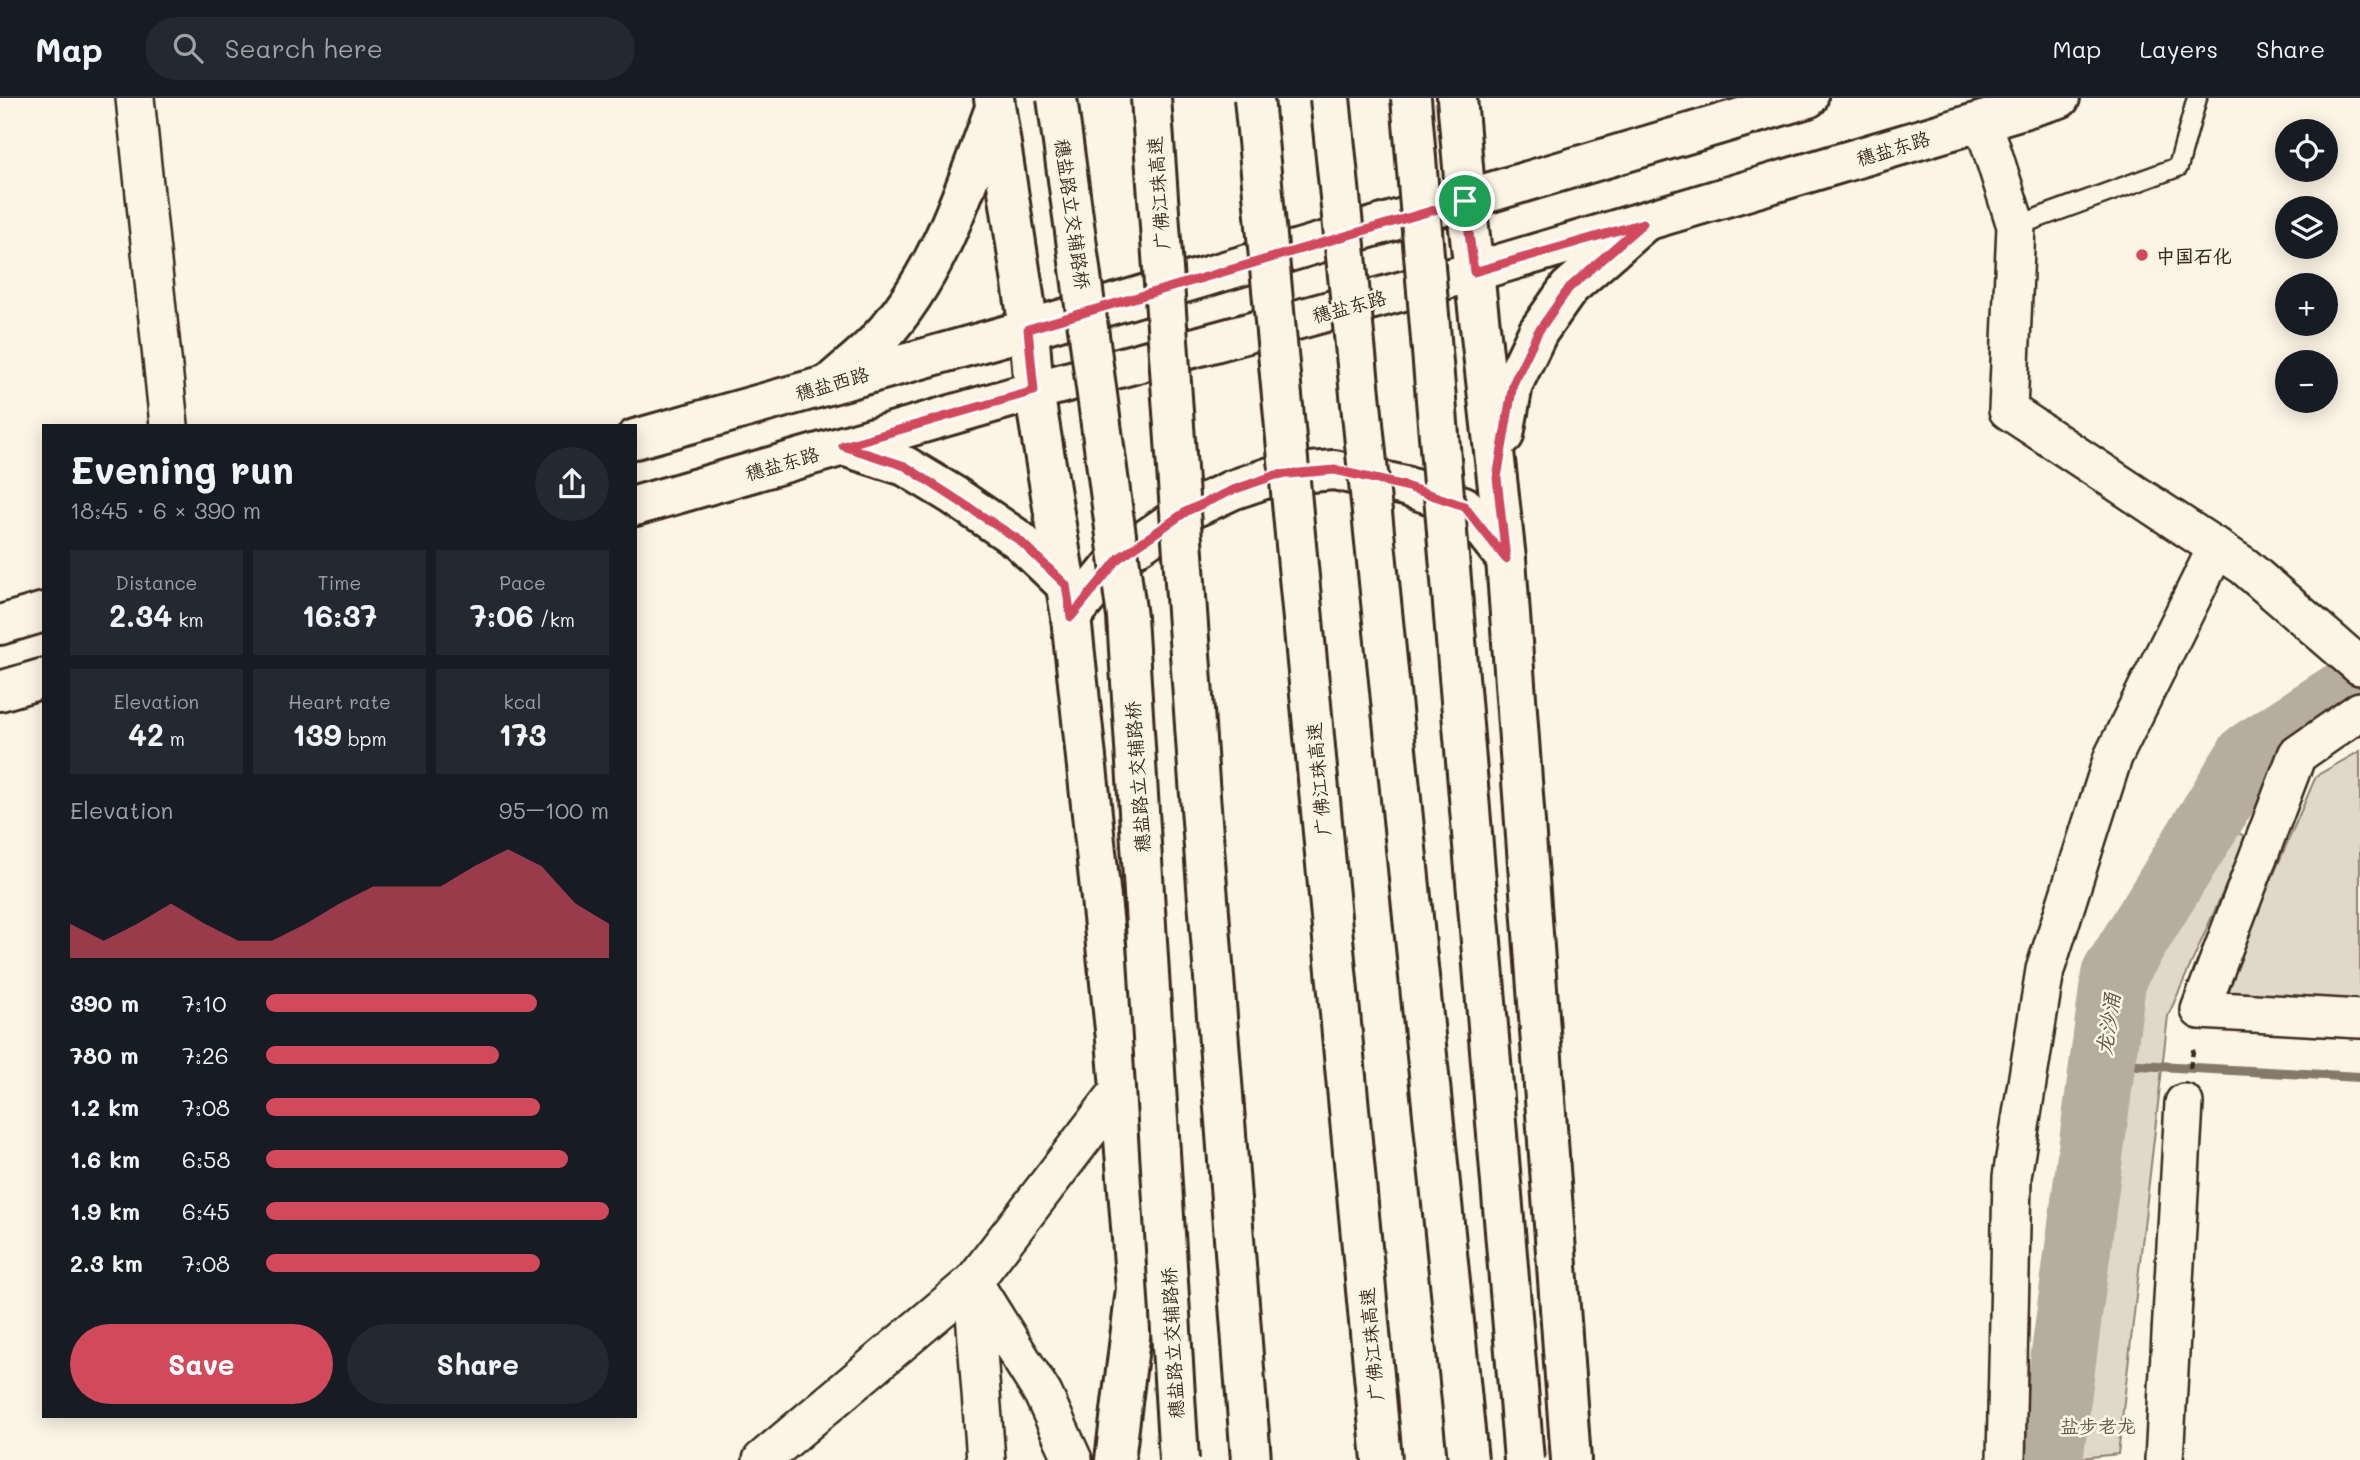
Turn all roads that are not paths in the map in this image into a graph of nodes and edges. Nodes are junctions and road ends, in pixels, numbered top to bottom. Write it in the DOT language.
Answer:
graph roads {
  1 [pos="135,98"];
  2 [pos="1057,98"];
  3 [pos="1151,98"];
  4 [pos="1254,98"];
  5 [pos="1330,98"];
  6 [pos="1411,98"];
  7 [pos="1457,98"];
  8 [pos="1808,98"];
  9 [pos="2060,98"];
  10 [pos="2197,98"];
  11 [pos="995,102"];
  12 [pos="1983,122"];
  13 [pos="1465,201"];
  14 [pos="1643,223"];
  15 [pos="2016,226"];
  16 [pos="1474,272"];
  17 [pos="1028,329"];
  18 [pos="831,383"];
  19 [pos="1034,391"];
  20 [pos="169,424"];
  21 [pos="637,438"];
  22 [pos="843,446"];
  23 [pos="1497,478"];
  24 [pos="637,505"];
  25 [pos="2217,547"];
  26 [pos="1506,559"];
  27 [pos="1068,601"];
  28 [pos="42,613"];
  29 [pos="0,625"];
  30 [pos="2360,666"];
  31 [pos="42,679"];
  32 [pos="0,691"];
  33 [pos="2360,711"];
  34 [pos="2360,1019"];
  35 [pos="1120,1090"];
  36 [pos="2184,1103"];
  37 [pos="973,1282"];
  38 [pos="762,1460"];
  39 [pos="986,1460"];
  40 [pos="1073,1460"];
  41 [pos="1115,1460"];
  42 [pos="1179,1460"];
  43 [pos="1251,1460"];
  44 [pos="1382,1460"];
  45 [pos="1468,1460"];
  46 [pos="1524,1460"];
  47 [pos="1571,1460"];
  48 [pos="2006,1460"];
  49 [pos="2164,1460"];
  1 -- 20 [label="street"];
  2 -- 42 [label="main road, 穗盐路立交辅路桥, bridge"];
  3 -- 43 [label="main road, 广佛江珠高速, bridge"];
  4 -- 44 [label="main road, 广佛江珠高速, bridge"];
  5 -- 45 [label="main road, bridge"];
  6 -- 46 [label="main road, bridge"];
  7 -- 13 [label="main road"];
  8 -- 13 [label="main road"];
  9 -- 12 [label="main road, 穗盐东路"];
  10 -- 15 [label="lane"];
  11 -- 17 [label="main road"];
  11 -- 18 [label="main road"];
  12 -- 14 [label="main road, 穗盐东路"];
  12 -- 15 [label="street"];
  13 -- 16 [label="main road"];
  13 -- 17 [label="main road"];
  14 -- 16 [label="main road, 穗盐东路"];
  14 -- 23 [label="main road"];
  15 -- 25 [label="street"];
  16 -- 19 [label="main road, 穗盐东路"];
  16 -- 23 [label="main road"];
  17 -- 18 [label="main road, 穗盐西路"];
  17 -- 19 [label="main road"];
  18 -- 21 [label="main road, 穗盐西路"];
  19 -- 22 [label="main road, 穗盐东路"];
  19 -- 27 [label="main road"];
  22 -- 24 [label="main road, 穗盐东路"];
  22 -- 27 [label="main road"];
  23 -- 26 [label="main road"];
  25 -- 30 [label="street"];
  25 -- 48 [label="street"];
  26 -- 27 [label="main road"];
  26 -- 47 [label="main road"];
  27 -- 35 [label="main road"];
  28 -- 29 [label="main road"];
  31 -- 32 [label="main road"];
  33 -- 34 [label="street"];
  35 -- 37 [label="street"];
  35 -- 41 [label="main road"];
  36 -- 49 [label="street"];
  37 -- 38 [label="street"];
  37 -- 39 [label="street"];
  37 -- 40 [label="street"];
}
